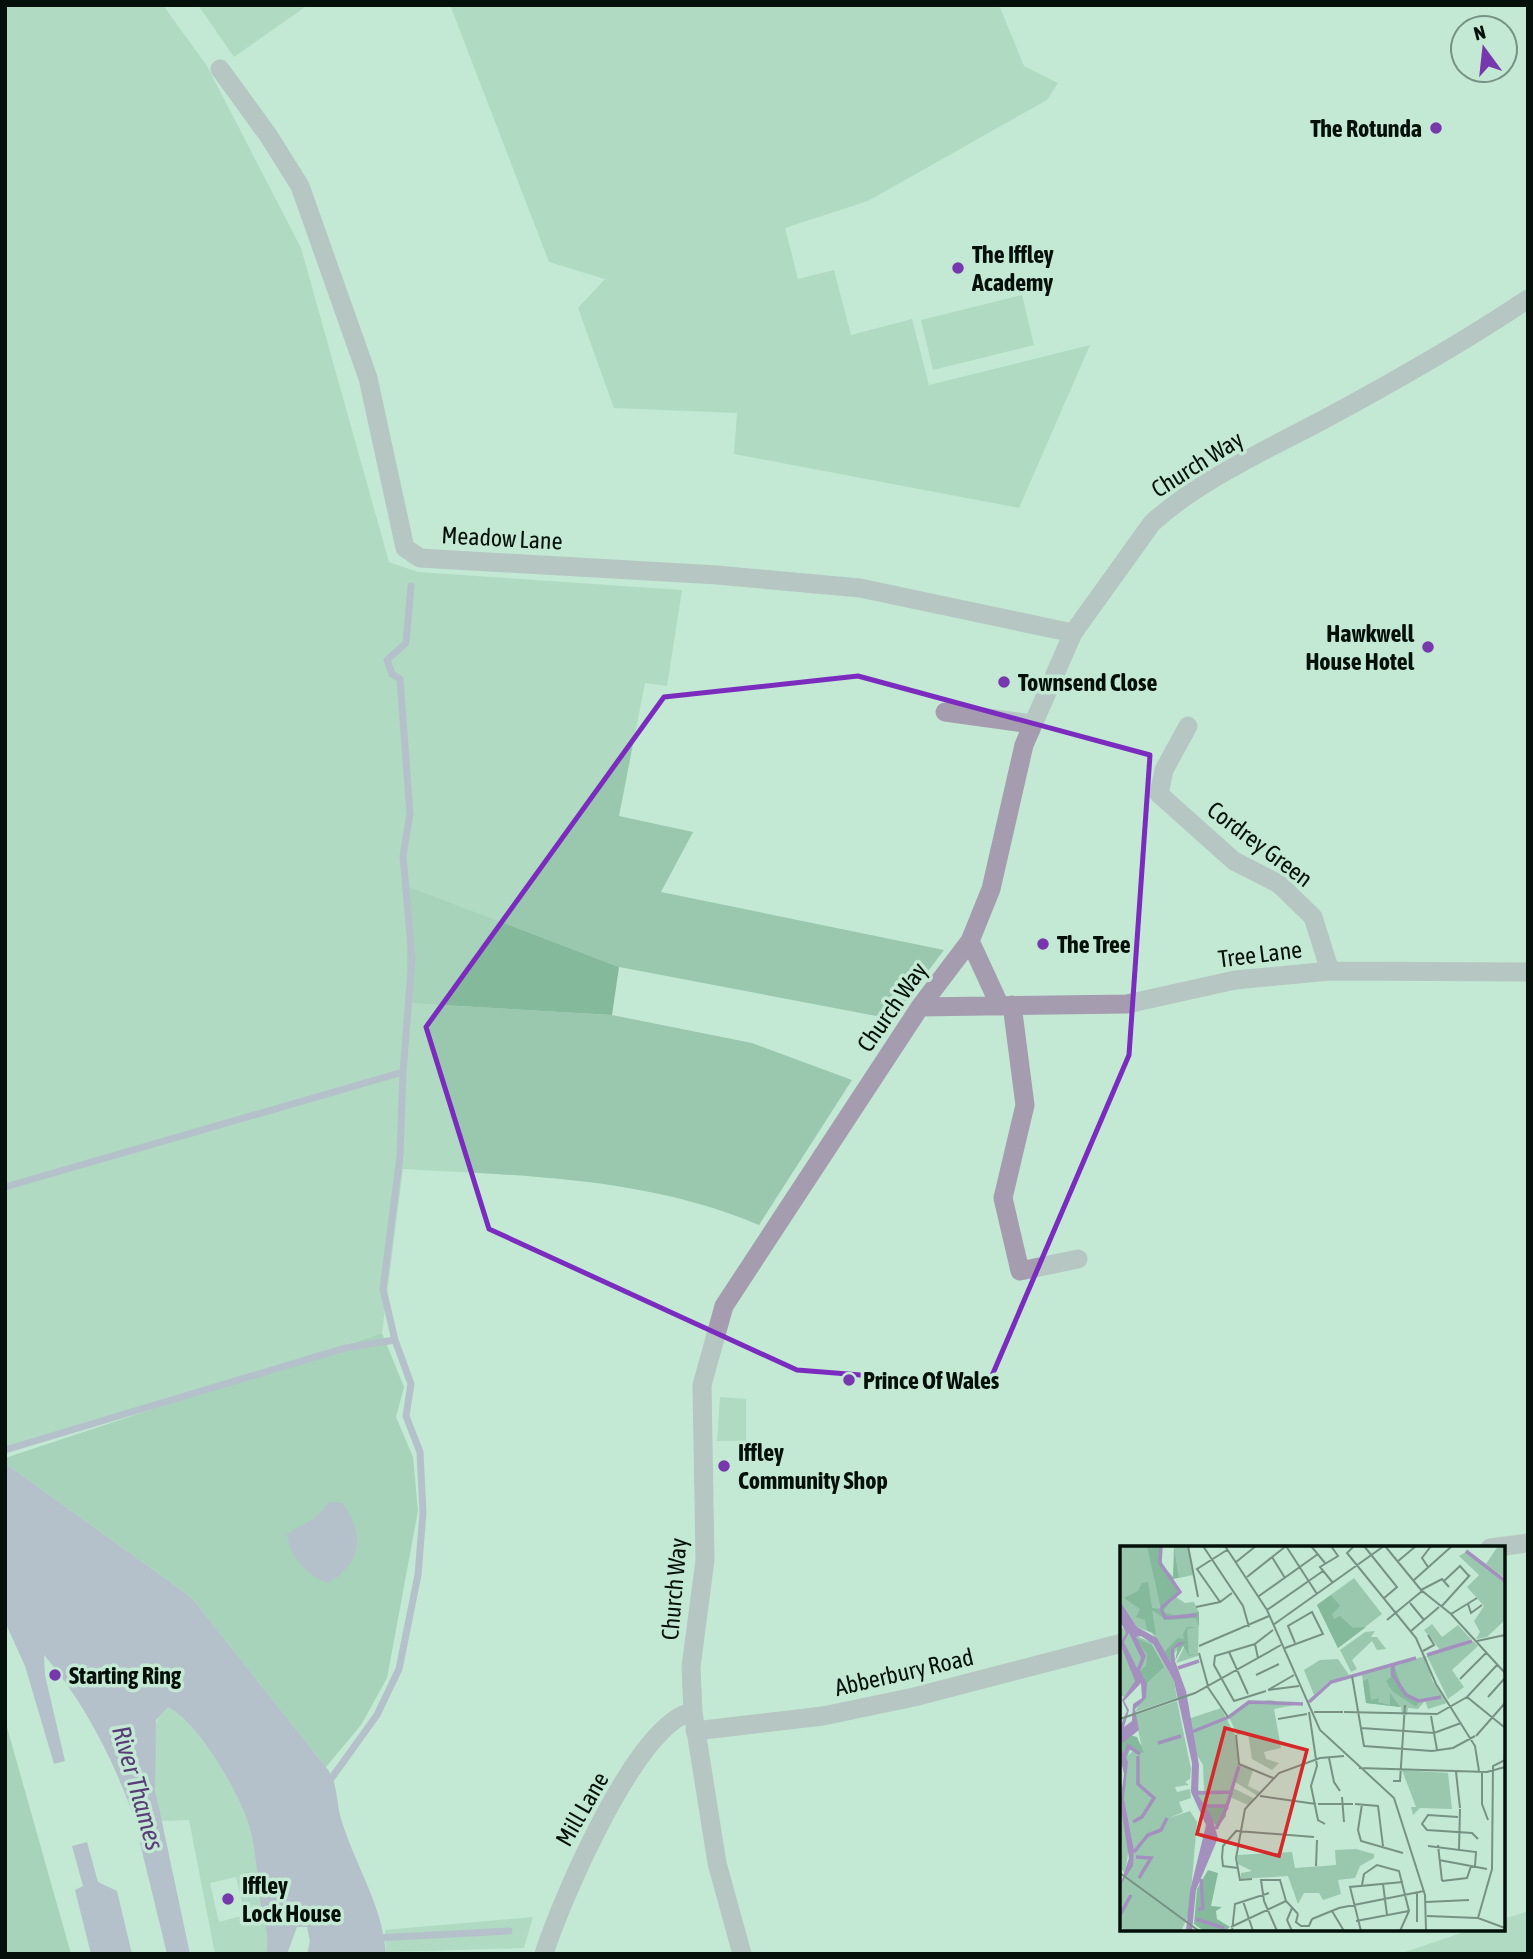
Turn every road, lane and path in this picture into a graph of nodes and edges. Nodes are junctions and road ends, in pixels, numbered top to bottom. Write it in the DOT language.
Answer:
graph roads {
  1 [pos="220,69"];
  2 [pos="1528,299"];
  3 [pos="1073,633"];
  4 [pos="945,712"];
  5 [pos="1032,724"];
  6 [pos="1188,726"];
  7 [pos="970,941"];
  8 [pos="1330,971"];
  9 [pos="1528,972"];
  10 [pos="1006,1006"];
  11 [pos="920,1007"];
  12 [pos="1078,1259"];
  13 [pos="1528,1543"];
  14 [pos="1505,1546"];
  15 [pos="1120,1644"];
  16 [pos="694,1721"];
  17 [pos="544,1954"];
  18 [pos="742,1954"];
  1 -- 3 [label="street, Meadow Lane"];
  2 -- 3 [label="street, Church Way"];
  3 -- 5 [label="street, Church Way"];
  4 -- 5 [label="street"];
  5 -- 7 [label="street, Church Way"];
  6 -- 8 [label="street, Cordrey Green"];
  7 -- 10 [label="street"];
  7 -- 11 [label="street, Church Way"];
  8 -- 9 [label="street, Tree Lane"];
  8 -- 10 [label="street, Tree Lane"];
  10 -- 11 [label="street, Tree Lane"];
  10 -- 12 [label="street"];
  11 -- 16 [label="street, Church Way"];
  13 -- 14 [label="street"];
  15 -- 16 [label="street, Abberbury Road"];
  16 -- 17 [label="street, Mill Lane"];
  16 -- 18 [label="street, Church Way"];
}
